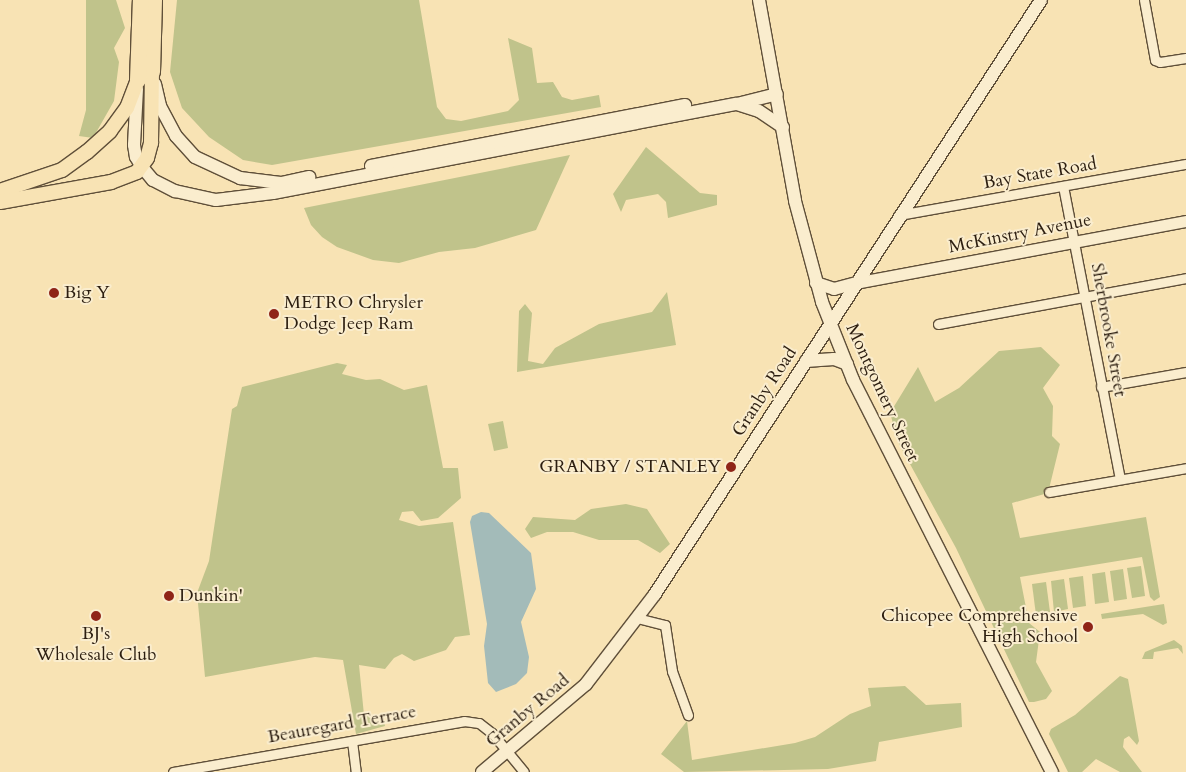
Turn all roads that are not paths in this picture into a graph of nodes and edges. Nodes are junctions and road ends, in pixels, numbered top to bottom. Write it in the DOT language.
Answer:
graph roads {
  1 [pos="141,0"];
  2 [pos="154,0"];
  3 [pos="759,0"];
  4 [pos="1041,0"];
  5 [pos="1144,0"];
  6 [pos="1186,58"];
  7 [pos="145,76"];
  8 [pos="777,94"];
  9 [pos="737,104"];
  10 [pos="783,127"];
  11 [pos="1186,164"];
  12 [pos="142,167"];
  13 [pos="1063,186"];
  14 [pos="0,191"];
  15 [pos="0,202"];
  16 [pos="899,215"];
  17 [pos="1186,221"];
  18 [pos="1075,241"];
  19 [pos="1186,278"];
  20 [pos="816,282"];
  21 [pos="860,282"];
  22 [pos="1085,297"];
  23 [pos="830,324"];
  24 [pos="938,324"];
  25 [pos="806,361"];
  26 [pos="847,364"];
  27 [pos="1186,372"];
  28 [pos="1101,388"];
  29 [pos="1186,468"];
  30 [pos="1120,479"];
  31 [pos="1049,492"];
  32 [pos="637,618"];
  33 [pos="688,715"];
  34 [pos="352,740"];
  35 [pos="505,753"];
  36 [pos="172,772"];
  37 [pos="356,772"];
  38 [pos="482,772"];
  39 [pos="524,772"];
  40 [pos="1051,772"];
  1 -- 7 [label="highway"];
  2 -- 7 [label="highway"];
  3 -- 8 [label="main road, Montgomery Street"];
  4 -- 16 [label="main road, Granby Road"];
  5 -- 6 [label="street"];
  7 -- 8 [label="main road"];
  7 -- 12 [label="main road"];
  7 -- 14 [label="main road"];
  8 -- 9 [label="main road"];
  8 -- 10 [label="main road, Montgomery Street"];
  9 -- 10 [label="main road"];
  9 -- 12 [label="main road"];
  10 -- 20 [label="main road, Montgomery Street"];
  11 -- 13 [label="street, Bay State Road"];
  12 -- 15 [label="main road"];
  13 -- 16 [label="street, Bay State Road"];
  13 -- 18 [label="street, Sherbrooke Street"];
  16 -- 21 [label="main road, Granby Road"];
  17 -- 18 [label="street, McKinstry Avenue"];
  18 -- 21 [label="street, McKinstry Avenue"];
  18 -- 22 [label="street, Sherbrooke Street"];
  19 -- 22 [label="street"];
  20 -- 21 [label="main road"];
  20 -- 23 [label="main road, Montgomery Street"];
  21 -- 23 [label="main road, Granby Road"];
  22 -- 24 [label="street"];
  22 -- 28 [label="street, Sherbrooke Street"];
  23 -- 25 [label="main road, Granby Road"];
  23 -- 26 [label="main road, Montgomery Street"];
  25 -- 26 [label="main road"];
  25 -- 32 [label="main road, Granby Road"];
  26 -- 40 [label="main road, Montgomery Street"];
  27 -- 28 [label="street"];
  28 -- 30 [label="street, Sherbrooke Street"];
  29 -- 30 [label="street"];
  30 -- 31 [label="street"];
  32 -- 33 [label="street"];
  32 -- 35 [label="main road, Granby Road"];
  34 -- 35 [label="street, Beauregard Terrace"];
  34 -- 36 [label="street, Beauregard Terrace"];
  34 -- 37 [label="street"];
  35 -- 38 [label="main road, Granby Road"];
  35 -- 39 [label="street, Beauregard Terrace"];
}
